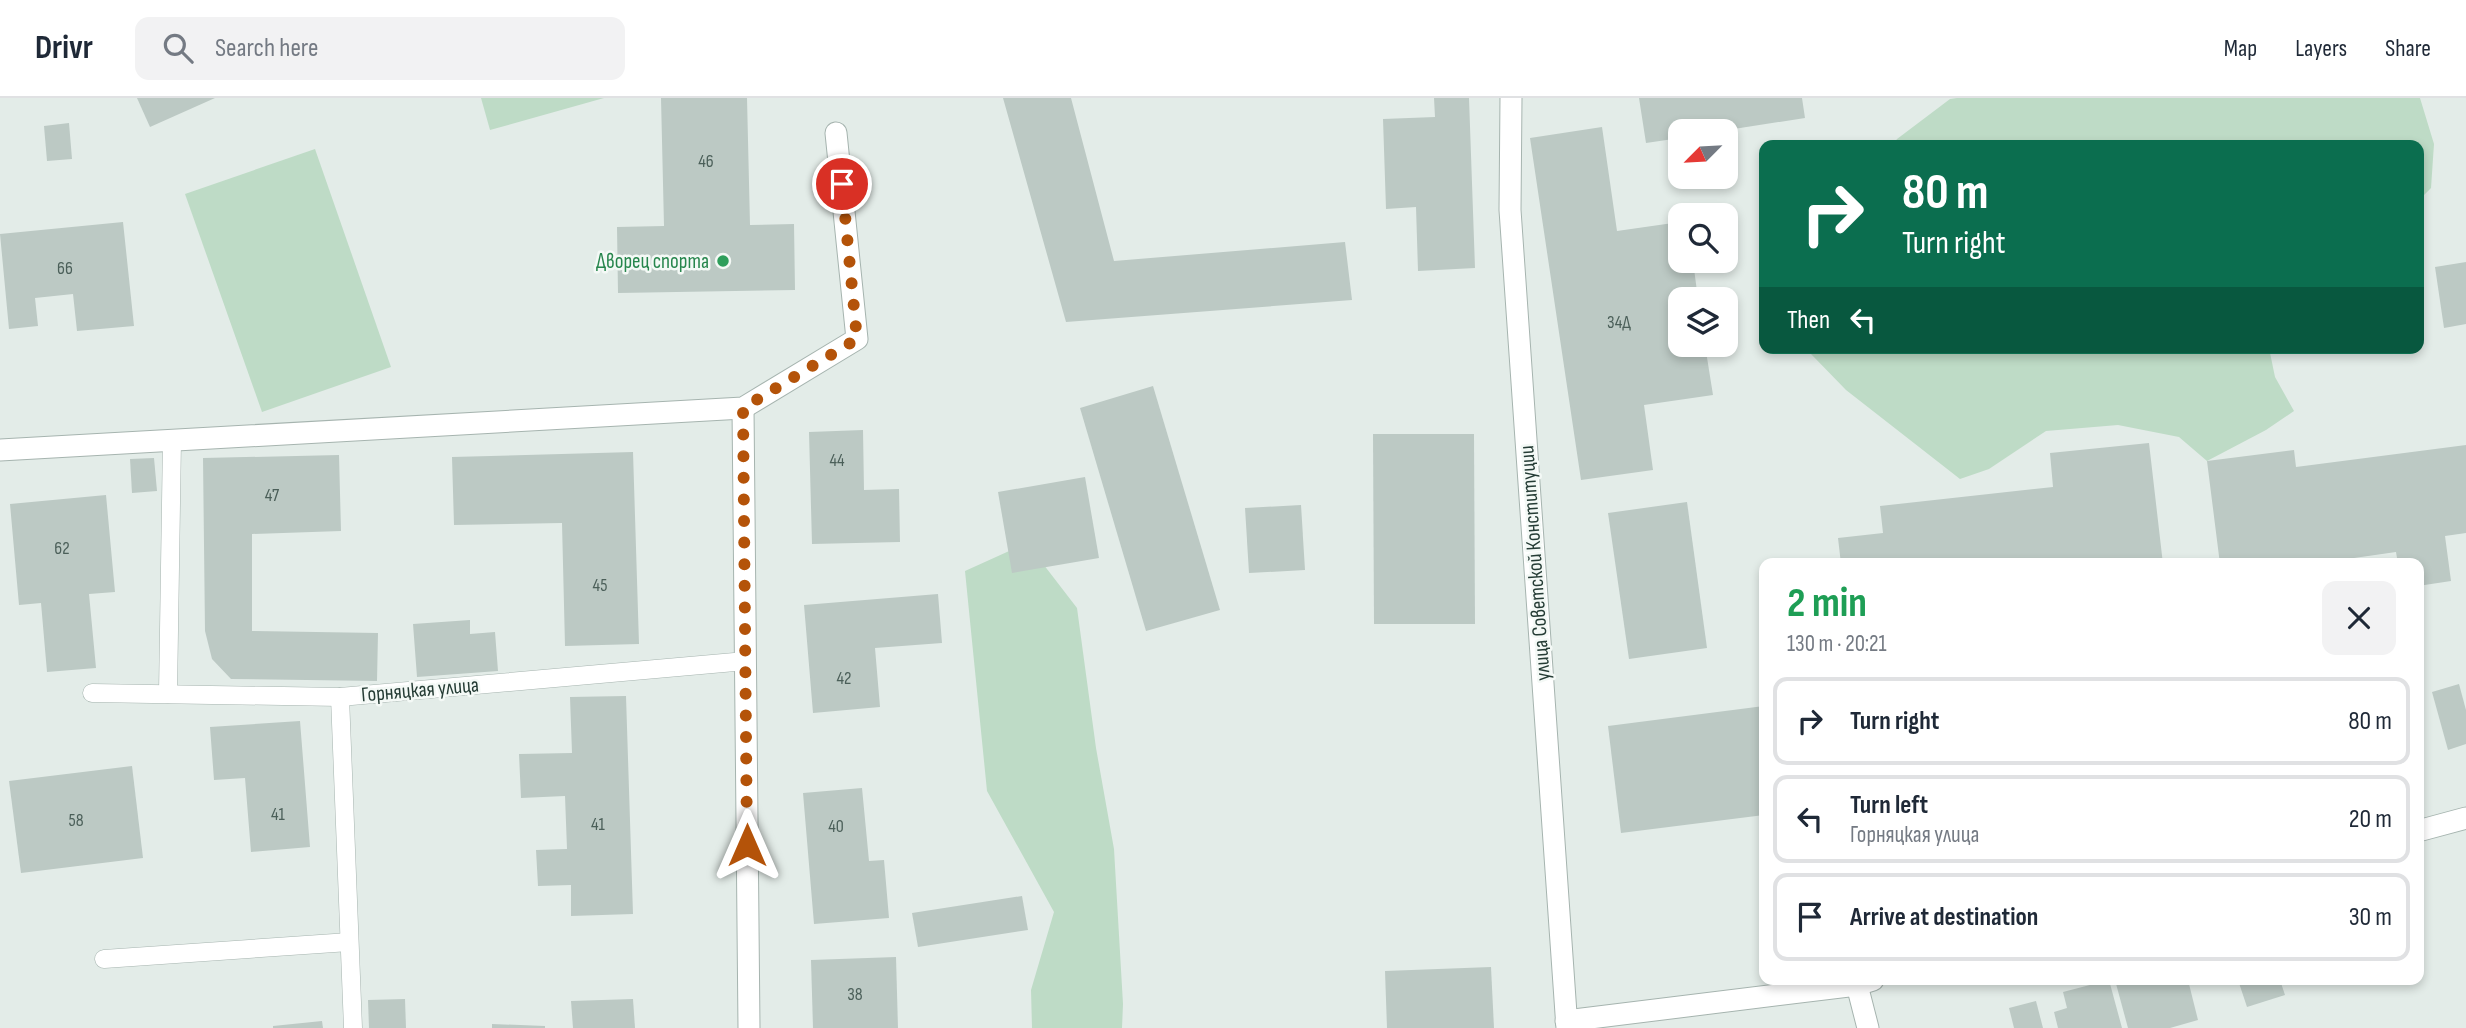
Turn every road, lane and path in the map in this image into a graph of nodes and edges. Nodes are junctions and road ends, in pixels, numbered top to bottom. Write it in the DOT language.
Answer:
graph roads {
  1 [pos="1511,98"];
  2 [pos="836,133"];
  3 [pos="743,408"];
  4 [pos="172,440"];
  5 [pos="0,450"];
  6 [pos="746,661"];
  7 [pos="92,693"];
  8 [pos="168,694"];
  9 [pos="340,697"];
  10 [pos="2466,818"];
  11 [pos="2424,829"];
  12 [pos="349,942"];
  13 [pos="104,959"];
  14 [pos="1844,985"];
  15 [pos="1865,985"];
  16 [pos="1566,1024"];
  17 [pos="352,1028"];
  18 [pos="749,1028"];
  19 [pos="1868,1028"];
  1 -- 16 [label="street, улица Советской Конституции"];
  2 -- 3 [label="street"];
  3 -- 4 [label="street"];
  3 -- 6 [label="street"];
  4 -- 5 [label="street"];
  4 -- 8 [label="lane"];
  6 -- 9 [label="lane, Горняцкая улица"];
  6 -- 18 [label="street"];
  7 -- 8 [label="lane"];
  8 -- 9 [label="lane"];
  9 -- 12 [label="lane, Горняцкая улица"];
  10 -- 11 [label="street"];
  12 -- 13 [label="lane"];
  12 -- 17 [label="lane, Горняцкая улица"];
  14 -- 16 [label="street"];
  15 -- 19 [label="street"];
}
